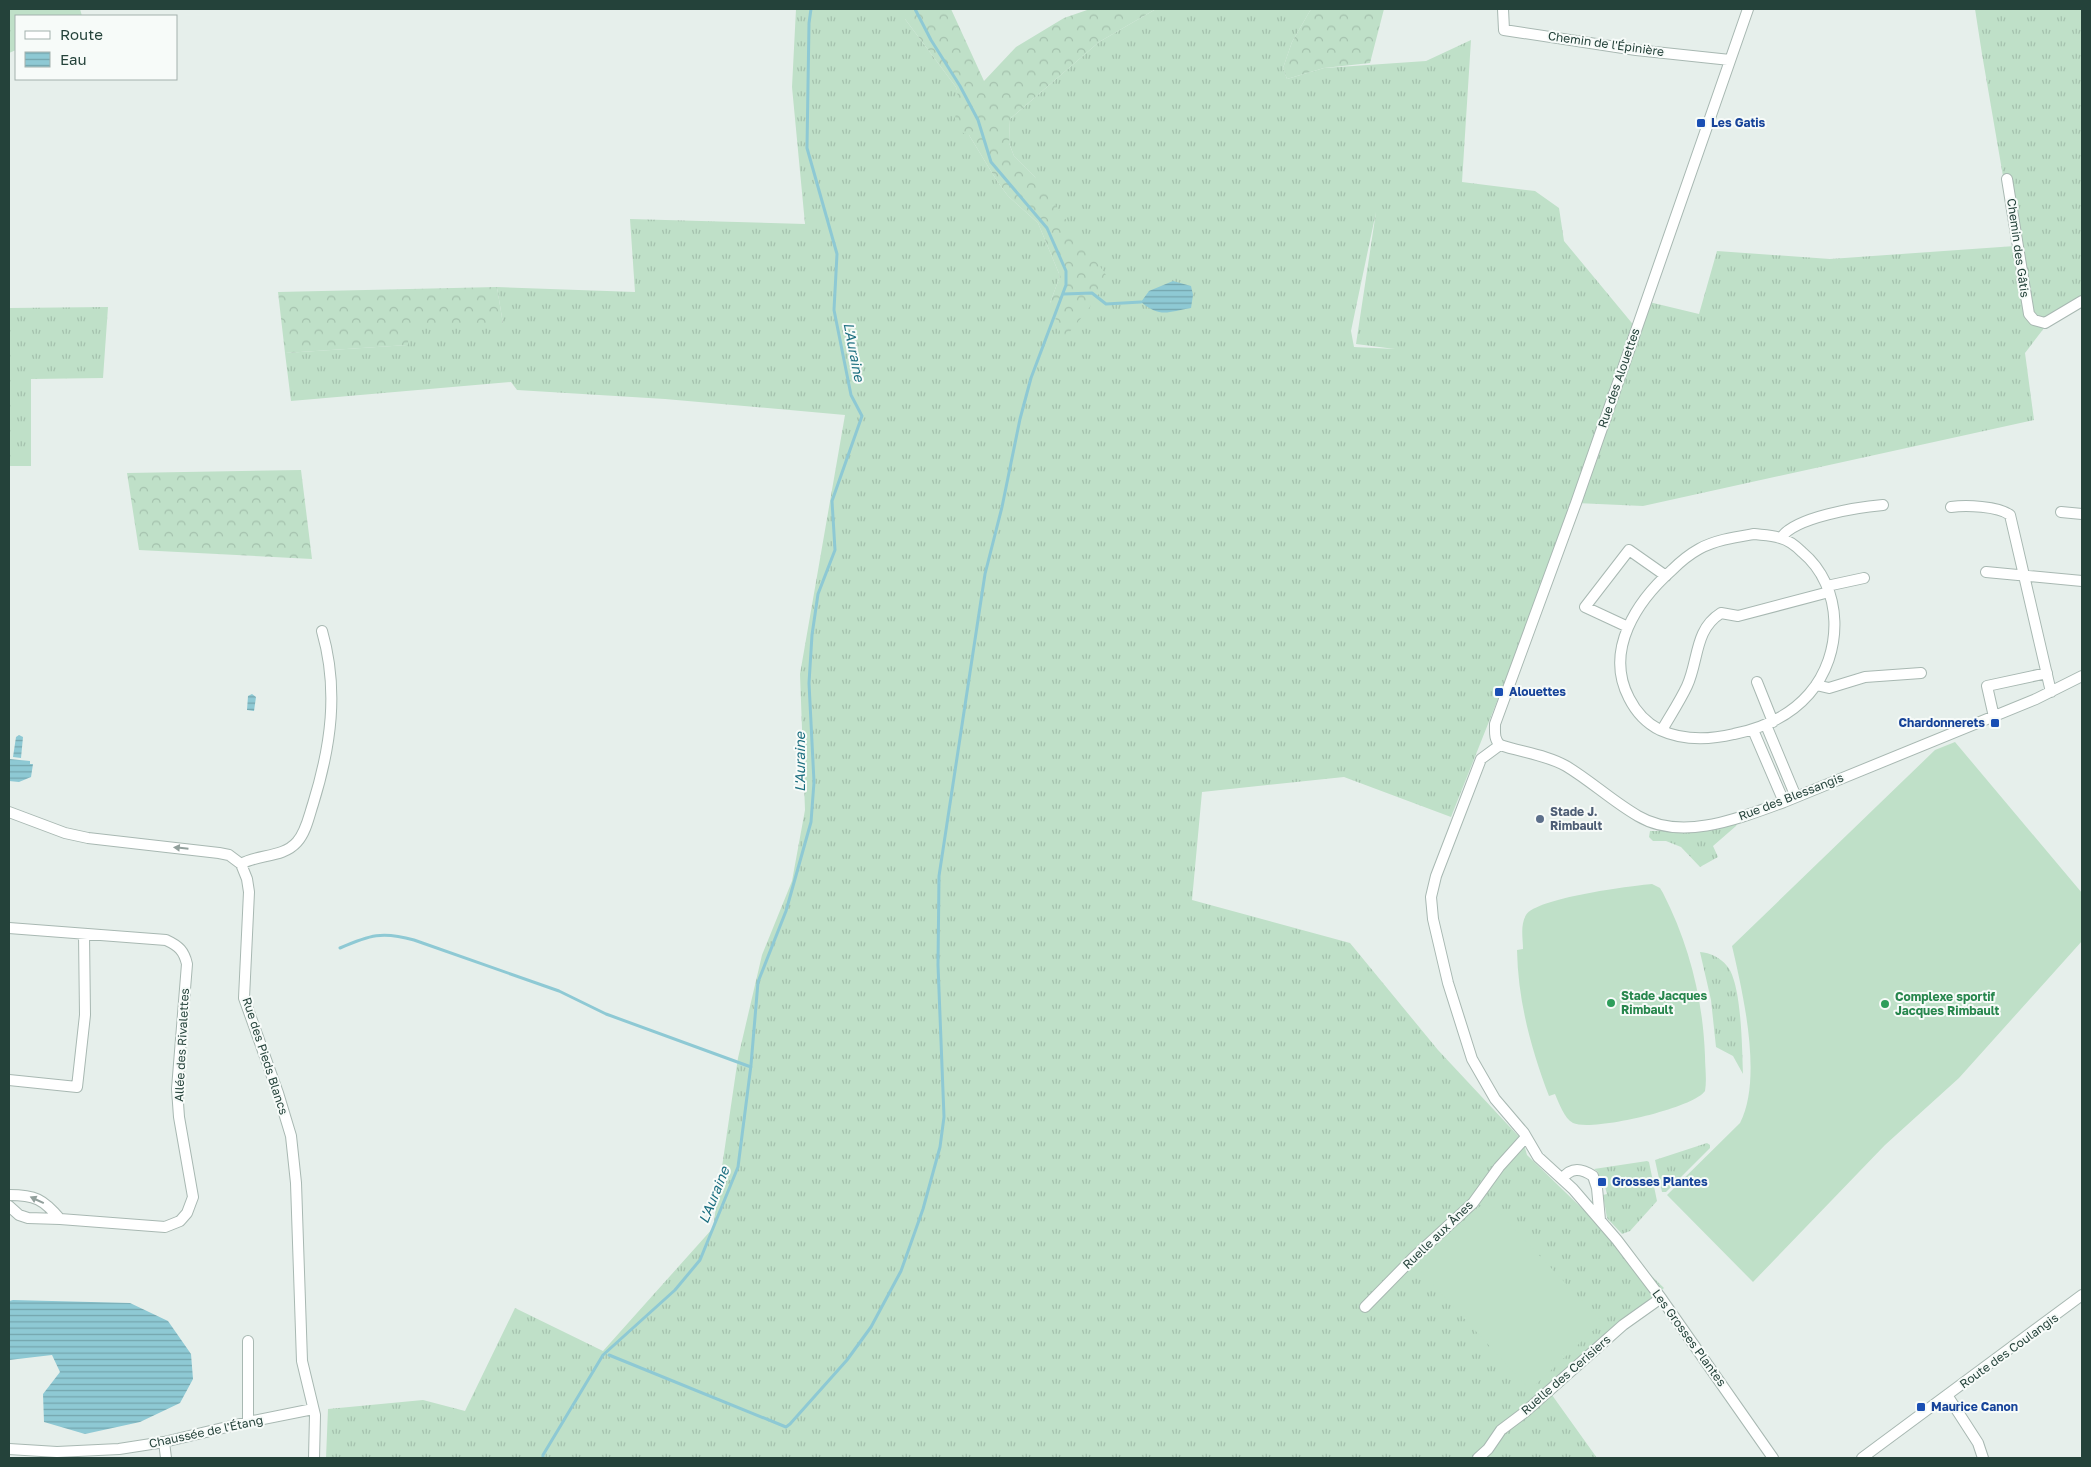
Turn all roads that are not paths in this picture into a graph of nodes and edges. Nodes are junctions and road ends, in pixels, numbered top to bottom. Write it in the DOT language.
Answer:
graph roads {
  1 [pos="1503,9"];
  2 [pos="1748,9"];
  3 [pos="1730,60"];
  4 [pos="2008,179"];
  5 [pos="2082,301"];
  6 [pos="1883,505"];
  7 [pos="1951,507"];
  8 [pos="2062,512"];
  9 [pos="2082,514"];
  10 [pos="1781,538"];
  11 [pos="1986,572"];
  12 [pos="1666,576"];
  13 [pos="2024,576"];
  14 [pos="1864,578"];
  15 [pos="2082,582"];
  16 [pos="1828,589"];
  17 [pos="1628,627"];
  18 [pos="322,631"];
  19 [pos="1921,673"];
  20 [pos="2047,673"];
  21 [pos="2082,676"];
  22 [pos="1757,682"];
  23 [pos="1816,685"];
  24 [pos="2051,692"];
  25 [pos="1994,717"];
  26 [pos="1770,724"];
  27 [pos="1662,730"];
  28 [pos="1753,730"];
  29 [pos="1500,745"];
  30 [pos="1796,797"];
  31 [pos="1784,802"];
  32 [pos="9,812"];
  33 [pos="241,864"];
  34 [pos="9,928"];
  35 [pos="84,934"];
  36 [pos="9,1080"];
  37 [pos="1526,1137"];
  38 [pos="1562,1179"];
  39 [pos="9,1195"];
  40 [pos="9,1206"];
  41 [pos="60,1219"];
  42 [pos="1600,1221"];
  43 [pos="2082,1295"];
  44 [pos="1661,1298"];
  45 [pos="1365,1307"];
  46 [pos="248,1341"];
  47 [pos="1947,1395"];
  48 [pos="313,1409"];
  49 [pos="248,1422"];
  50 [pos="164,1442"];
  51 [pos="9,1449"];
  52 [pos="166,1458"];
  53 [pos="314,1458"];
  54 [pos="1478,1458"];
  55 [pos="1773,1458"];
  56 [pos="1862,1458"];
  57 [pos="1983,1458"];
  1 -- 3 [label="street, Chemin de l'Épinière"];
  2 -- 3 [label="street, Rue des Alouettes"];
  3 -- 29 [label="street, Rue des Alouettes"];
  4 -- 5 [label="street, Chemin des Gâtis"];
  6 -- 10 [label="street"];
  7 -- 13 [label="street"];
  8 -- 9 [label="street"];
  10 -- 12 [label="street"];
  10 -- 16 [label="street"];
  11 -- 13 [label="street"];
  12 -- 17 [label="street"];
  12 -- 17 [label="street"];
  13 -- 15 [label="street"];
  13 -- 20 [label="street"];
  14 -- 16 [label="street"];
  16 -- 23 [label="street"];
  16 -- 27 [label="street"];
  17 -- 27 [label="street"];
  18 -- 33 [label="street"];
  19 -- 23 [label="street"];
  20 -- 24 [label="street"];
  20 -- 25 [label="street"];
  21 -- 24 [label="street, Rue des Blessangis"];
  22 -- 26 [label="street"];
  23 -- 26 [label="street"];
  24 -- 25 [label="street, Rue des Blessangis"];
  25 -- 30 [label="street, Rue des Blessangis"];
  26 -- 28 [label="street"];
  26 -- 30 [label="street"];
  27 -- 28 [label="street"];
  28 -- 31 [label="street"];
  29 -- 31 [label="street, Rue des Blessangis"];
  29 -- 37 [label="street, Les Grosses Plantes"];
  30 -- 31 [label="street, Rue des Blessangis"];
  33 -- 32 [label="street, one-way"];
  33 -- 48 [label="street, Rue des Pieds Blancs"];
  34 -- 35 [label="street, Allée des Rivalettes"];
  35 -- 36 [label="street"];
  35 -- 41 [label="street, Allée des Rivalettes"];
  37 -- 38 [label="street, Les Grosses Plantes"];
  37 -- 45 [label="street, Ruelle aux Ânes"];
  38 -- 42 [label="street, Les Grosses Plantes"];
  38 -- 42 [label="street"];
  41 -- 39 [label="street, one-way"];
  40 -- 41 [label="street, Allée des Rivalettes"];
  42 -- 44 [label="street, Les Grosses Plantes"];
  43 -- 47 [label="street, Route des Coulangis"];
  44 -- 54 [label="street, Ruelle des Cerisiers"];
  44 -- 55 [label="street, Les Grosses Plantes"];
  46 -- 49 [label="street"];
  47 -- 56 [label="street, Route des Coulangis"];
  47 -- 57 [label="street"];
  48 -- 49 [label="street, Chaussée de l'Étang"];
  48 -- 53 [label="street, Rue des Pieds Blancs"];
  49 -- 50 [label="street, Chaussée de l'Étang"];
  50 -- 51 [label="street, Chaussée de l'Étang"];
  50 -- 52 [label="street"];
}
